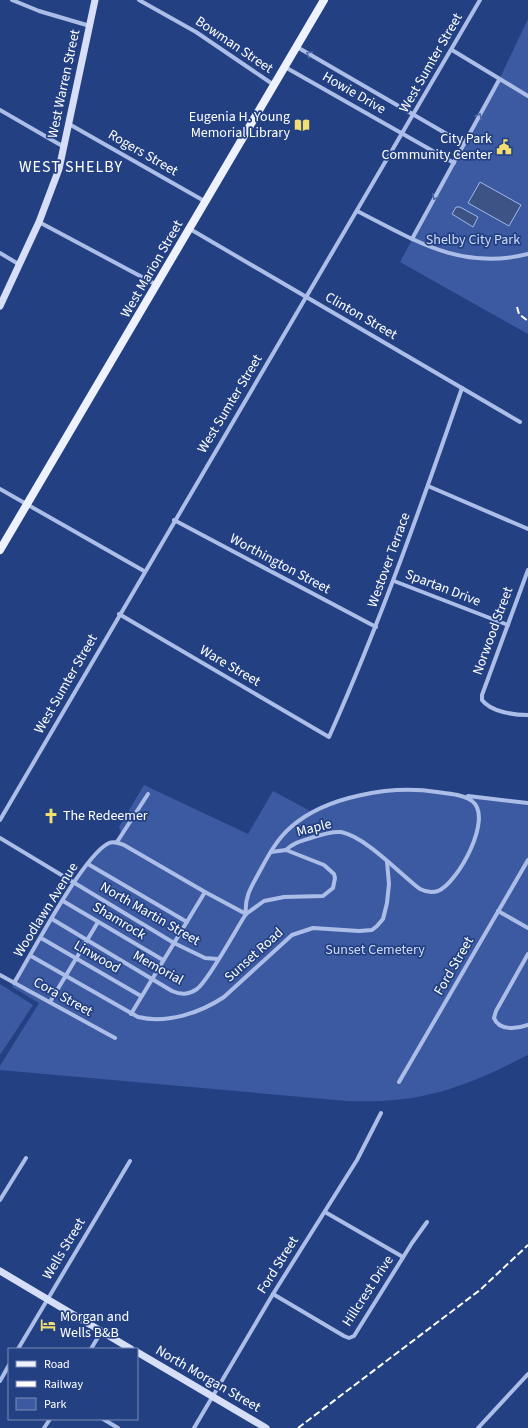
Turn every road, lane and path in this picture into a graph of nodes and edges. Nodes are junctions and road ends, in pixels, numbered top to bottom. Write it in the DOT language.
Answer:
graph roads {
  1 [pos="12,0"];
  2 [pos="95,0"];
  3 [pos="139,0"];
  4 [pos="324,0"];
  5 [pos="480,0"];
  6 [pos="90,26"];
  7 [pos="297,47"];
  8 [pos="452,50"];
  9 [pos="285,67"];
  10 [pos="499,80"];
  11 [pos="274,85"];
  12 [pos="528,96"];
  13 [pos="0,110"];
  14 [pos="414,114"];
  15 [pos="69,124"];
  16 [pos="403,134"];
  17 [pos="464,144"];
  18 [pos="64,147"];
  19 [pos="454,163"];
  20 [pos="206,202"];
  21 [pos="357,210"];
  22 [pos="39,222"];
  23 [pos="190,228"];
  24 [pos="412,239"];
  25 [pos="0,253"];
  26 [pos="528,254"];
  27 [pos="20,265"];
  28 [pos="157,285"];
  29 [pos="306,296"];
  30 [pos="0,306"];
  31 [pos="462,388"];
  32 [pos="520,422"];
  33 [pos="428,486"];
  34 [pos="0,489"];
  35 [pos="27,504"];
  36 [pos="174,520"];
  37 [pos="528,529"];
  38 [pos="0,550"];
  39 [pos="528,570"];
  40 [pos="144,571"];
  41 [pos="394,581"];
  42 [pos="119,614"];
  43 [pos="508,625"];
  44 [pos="376,627"];
  45 [pos="528,715"];
  46 [pos="329,737"];
  47 [pos="148,794"];
  48 [pos="458,795"];
  49 [pos="528,803"];
  50 [pos="0,820"];
  51 [pos="0,838"];
  52 [pos="117,842"];
  53 [pos="286,850"];
  54 [pos="271,852"];
  55 [pos="528,860"];
  56 [pos="388,862"];
  57 [pos="88,864"];
  58 [pos="74,883"];
  59 [pos="205,892"];
  60 [pos="63,901"];
  61 [pos="498,911"];
  62 [pos="246,914"];
  63 [pos="52,919"];
  64 [pos="98,922"];
  65 [pos="187,922"];
  66 [pos="528,928"];
  67 [pos="41,938"];
  68 [pos="87,940"];
  69 [pos="174,943"];
  70 [pos="528,954"];
  71 [pos="30,956"];
  72 [pos="76,958"];
  73 [pos="218,959"];
  74 [pos="163,960"];
  75 [pos="0,975"];
  76 [pos="65,976"];
  77 [pos="152,978"];
  78 [pos="14,983"];
  79 [pos="141,996"];
  80 [pos="50,1002"];
  81 [pos="131,1014"];
  82 [pos="528,1025"];
  83 [pos="115,1038"];
  84 [pos="399,1082"];
  85 [pos="382,1113"];
  86 [pos="26,1158"];
  87 [pos="130,1161"];
  88 [pos="0,1200"];
  89 [pos="325,1212"];
  90 [pos="427,1222"];
  91 [pos="403,1257"];
  92 [pos="0,1271"];
  93 [pos="273,1294"];
  94 [pos="47,1298"];
  95 [pos="101,1332"];
  96 [pos="19,1348"];
  97 [pos="92,1348"];
  98 [pos="129,1348"];
  99 [pos="138,1353"];
  100 [pos="8,1367"];
  101 [pos="528,1374"];
  102 [pos="0,1381"];
  103 [pos="213,1396"];
  104 [pos="105,1420"];
  105 [pos="118,1428"];
  106 [pos="194,1428"];
  107 [pos="266,1428"];
  108 [pos="478,1428"];
  1 -- 6 [label="street"];
  2 -- 6 [label="main road, West Warren Street"];
  3 -- 11 [label="street, Bowman Street"];
  4 -- 7 [label="main road, West Marion Street"];
  5 -- 8 [label="street, West Sumter Street"];
  6 -- 15 [label="main road, West Warren Street"];
  7 -- 9 [label="main road, West Marion Street"];
  14 -- 7 [label="street, Howie Drive, one-way"];
  8 -- 10 [label="street"];
  8 -- 14 [label="street, West Sumter Street"];
  9 -- 11 [label="main road, West Marion Street"];
  9 -- 16 [label="street, Howie Drive"];
  10 -- 12 [label="street"];
  17 -- 10 [label="street, one-way"];
  11 -- 20 [label="main road, West Marion Street"];
  13 -- 18 [label="street"];
  14 -- 16 [label="street, West Sumter Street"];
  14 -- 17 [label="street, Howie Drive"];
  15 -- 18 [label="main road, West Warren Street"];
  15 -- 20 [label="street, Rogers Street"];
  16 -- 19 [label="street, Howie Drive"];
  16 -- 21 [label="street, West Sumter Street"];
  17 -- 19 [label="street"];
  18 -- 22 [label="main road, West Warren Street"];
  19 -- 24 [label="street, one-way"];
  20 -- 23 [label="main road, West Marion Street"];
  21 -- 24 [label="street"];
  21 -- 29 [label="street, West Sumter Street"];
  22 -- 27 [label="main road, West Warren Street"];
  22 -- 28 [label="street"];
  23 -- 28 [label="main road, West Marion Street"];
  23 -- 29 [label="street, Clinton Street"];
  24 -- 26 [label="street"];
  25 -- 27 [label="street"];
  27 -- 30 [label="main road, West Warren Street"];
  28 -- 35 [label="main road, West Marion Street"];
  29 -- 31 [label="street, Clinton Street"];
  29 -- 36 [label="street, West Sumter Street"];
  31 -- 32 [label="street, Clinton Street"];
  31 -- 33 [label="street, Westover Terrace"];
  33 -- 37 [label="street"];
  33 -- 41 [label="street, Westover Terrace"];
  34 -- 35 [label="street"];
  35 -- 38 [label="main road, West Marion Street"];
  35 -- 40 [label="street"];
  36 -- 40 [label="street, West Sumter Street"];
  36 -- 44 [label="street, Worthington Street"];
  39 -- 43 [label="street, Norwood Street"];
  40 -- 42 [label="street, West Sumter Street"];
  41 -- 43 [label="street, Spartan Drive"];
  41 -- 44 [label="street, Westover Terrace"];
  42 -- 46 [label="street, Ware Street"];
  42 -- 50 [label="street, West Sumter Street"];
  43 -- 45 [label="street, Norwood Street"];
  44 -- 46 [label="street, Westover Terrace"];
  47 -- 52 [label="street"];
  48 -- 49 [label="street"];
  48 -- 54 [label="street"];
  48 -- 56 [label="street, Maple"];
  51 -- 58 [label="street, North Martin Street"];
  52 -- 57 [label="street, Woodlawn Avenue"];
  52 -- 59 [label="street"];
  53 -- 54 [label="street"];
  53 -- 56 [label="street, Maple"];
  53 -- 62 [label="street"];
  54 -- 62 [label="street"];
  55 -- 61 [label="street, Ford Street"];
  56 -- 81 [label="street, Sunset Road"];
  57 -- 58 [label="street, Woodlawn Avenue"];
  57 -- 65 [label="street"];
  58 -- 60 [label="street, Woodlawn Avenue"];
  58 -- 69 [label="street, North Martin Street"];
  59 -- 62 [label="street"];
  59 -- 65 [label="street"];
  60 -- 63 [label="street, Woodlawn Avenue"];
  60 -- 64 [label="street, Shamrock"];
  61 -- 66 [label="street"];
  61 -- 84 [label="street, Ford Street"];
  62 -- 73 [label="street, Memorial"];
  63 -- 67 [label="street, Woodlawn Avenue"];
  63 -- 68 [label="street, Memorial"];
  64 -- 68 [label="street"];
  64 -- 74 [label="street, Shamrock"];
  65 -- 69 [label="street"];
  67 -- 71 [label="street, Woodlawn Avenue"];
  67 -- 72 [label="street, Linwood"];
  68 -- 72 [label="street"];
  68 -- 77 [label="street, Memorial"];
  69 -- 73 [label="street, North Martin Street"];
  69 -- 74 [label="street"];
  70 -- 82 [label="street"];
  71 -- 76 [label="street, Sunset Road"];
  71 -- 78 [label="street, Woodlawn Avenue"];
  72 -- 76 [label="street"];
  72 -- 79 [label="street, Linwood"];
  73 -- 77 [label="street, Memorial"];
  74 -- 77 [label="street"];
  75 -- 78 [label="street, Cora Street"];
  76 -- 80 [label="street"];
  76 -- 81 [label="street, Sunset Road"];
  77 -- 79 [label="street"];
  78 -- 80 [label="street, Cora Street"];
  79 -- 81 [label="street"];
  80 -- 83 [label="street, Cora Street"];
  85 -- 89 [label="street, Ford Street"];
  86 -- 88 [label="street"];
  87 -- 94 [label="street, Wells Street"];
  89 -- 91 [label="street, Hillcrest Drive"];
  89 -- 93 [label="street, Ford Street"];
  90 -- 91 [label="street"];
  91 -- 93 [label="street, Hillcrest Drive"];
  92 -- 94 [label="main road"];
  93 -- 103 [label="street, Ford Street"];
  94 -- 95 [label="main road"];
  94 -- 96 [label="street, Wells Street"];
  95 -- 97 [label="street"];
  95 -- 98 [label="main road"];
  99 -- 103 [label="main road, North Morgan Street"];
  100 -- 102 [label="street"];
  101 -- 108 [label="street"];
  103 -- 106 [label="street, Ford Street"];
  103 -- 107 [label="main road, North Morgan Street"];
  104 -- 105 [label="street"];
}
